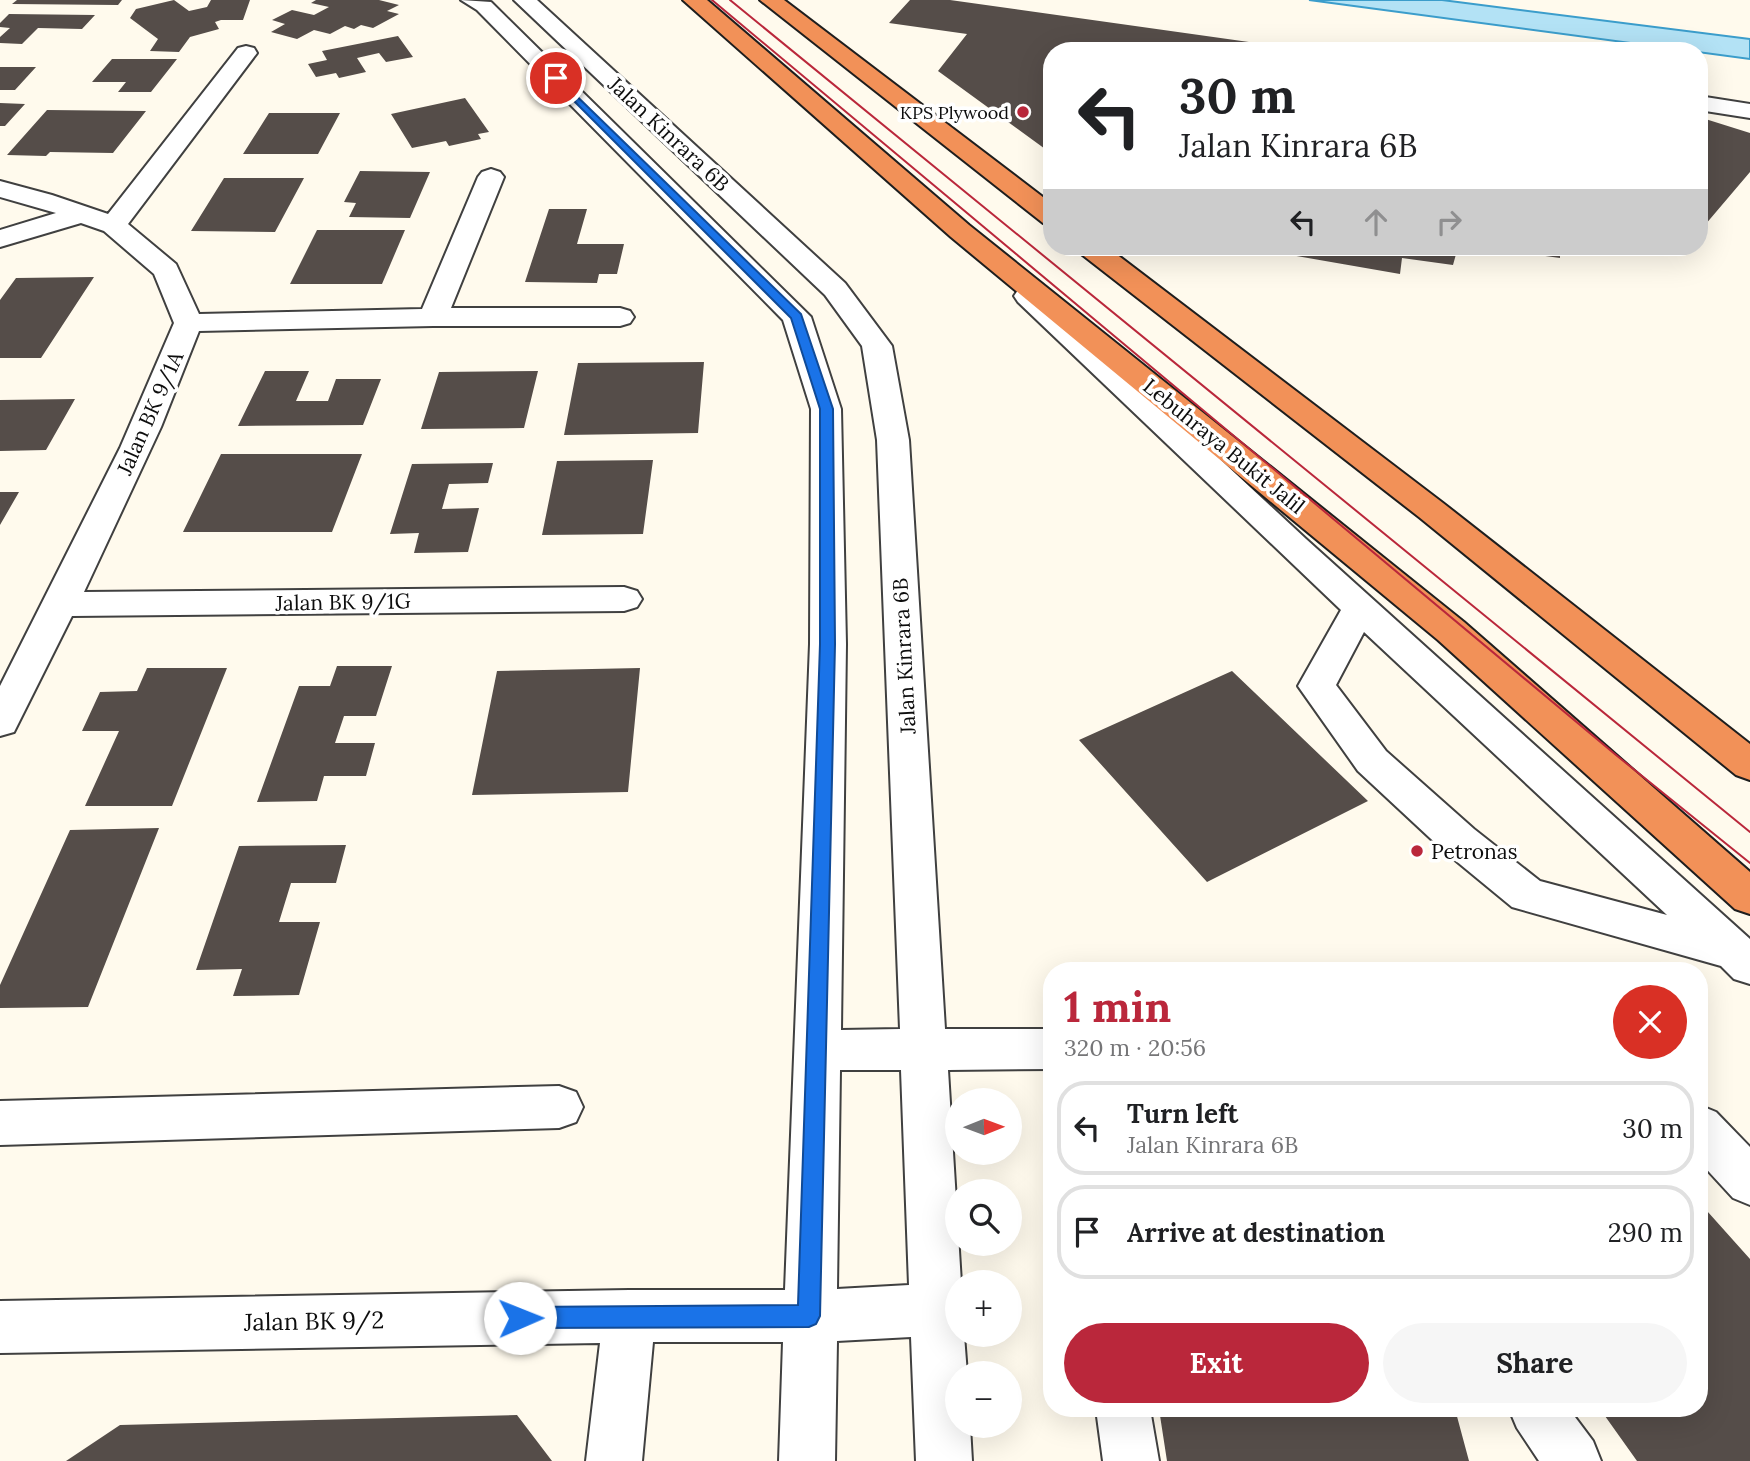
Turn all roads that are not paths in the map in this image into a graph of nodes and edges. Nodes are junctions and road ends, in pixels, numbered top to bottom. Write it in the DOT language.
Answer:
graph roads {
  1 [pos="472,0"];
  2 [pos="525,0"];
  3 [pos="694,0"];
  4 [pos="771,0"];
  5 [pos="246,53"];
  6 [pos="1708,104"];
  7 [pos="1750,111"];
  8 [pos="491,177"];
  9 [pos="0,189"];
  10 [pos="1043,210"];
  11 [pos="82,214"];
  12 [pos="113,225"];
  13 [pos="960,230"];
  14 [pos="0,239"];
  15 [pos="1102,256"];
  16 [pos="433,317"];
  17 [pos="620,317"];
  18 [pos="188,323"];
  19 [pos="624,599"];
  20 [pos="62,604"];
  21 [pos="1360,607"];
  22 [pos="0,723"];
  23 [pos="1750,765"];
  24 [pos="1750,897"];
  25 [pos="1743,960"];
  26 [pos="1043,1049"];
  27 [pos="816,1050"];
  28 [pos="925,1050"];
  29 [pos="559,1107"];
  30 [pos="0,1123"];
  31 [pos="1708,1137"];
  32 [pos="1750,1182"];
  33 [pos="937,1310"];
  34 [pos="629,1316"];
  35 [pos="809,1316"];
  36 [pos="0,1326"];
  37 [pos="1125,1417"];
  38 [pos="1542,1417"];
  39 [pos="614,1461"];
  40 [pos="807,1461"];
  41 [pos="944,1461"];
  42 [pos="1131,1461"];
  43 [pos="1573,1461"];
  1 -- 27 [label="street, Jalan Kinrara 6B"];
  2 -- 28 [label="street, Jalan Kinrara 6B"];
  3 -- 13 [label="highway, Lebuhraya Bukit Jalil"];
  4 -- 10 [label="highway"];
  5 -- 12 [label="street"];
  6 -- 7 [label="street"];
  8 -- 16 [label="street"];
  9 -- 11 [label="street, Jalan BK 9/1A"];
  11 -- 12 [label="street, Jalan BK 9/1A"];
  11 -- 14 [label="street"];
  12 -- 18 [label="street, Jalan BK 9/1A"];
  13 -- 21 [label="street"];
  13 -- 24 [label="highway, Lebuhraya Bukit Jalil"];
  15 -- 23 [label="highway"];
  16 -- 17 [label="street"];
  16 -- 18 [label="street"];
  18 -- 20 [label="street, Jalan BK 9/1A"];
  19 -- 20 [label="street, Jalan BK 9/1G"];
  20 -- 22 [label="street, Jalan BK 9/1A"];
  21 -- 25 [label="street"];
  21 -- 25 [label="street"];
  26 -- 28 [label="street"];
  27 -- 28 [label="street"];
  27 -- 35 [label="street, Jalan Kinrara 6B"];
  28 -- 33 [label="street, Jalan Kinrara 6B"];
  29 -- 30 [label="street"];
  31 -- 32 [label="street"];
  33 -- 35 [label="street, Jalan BK 9/2"];
  33 -- 41 [label="street, Jalan Kinrara 6B"];
  34 -- 35 [label="street, Jalan BK 9/2"];
  34 -- 36 [label="street, Jalan BK 9/2"];
  34 -- 39 [label="street"];
  35 -- 40 [label="street, Jalan Kinrara 6B"];
  37 -- 42 [label="street"];
  38 -- 43 [label="street"];
}
